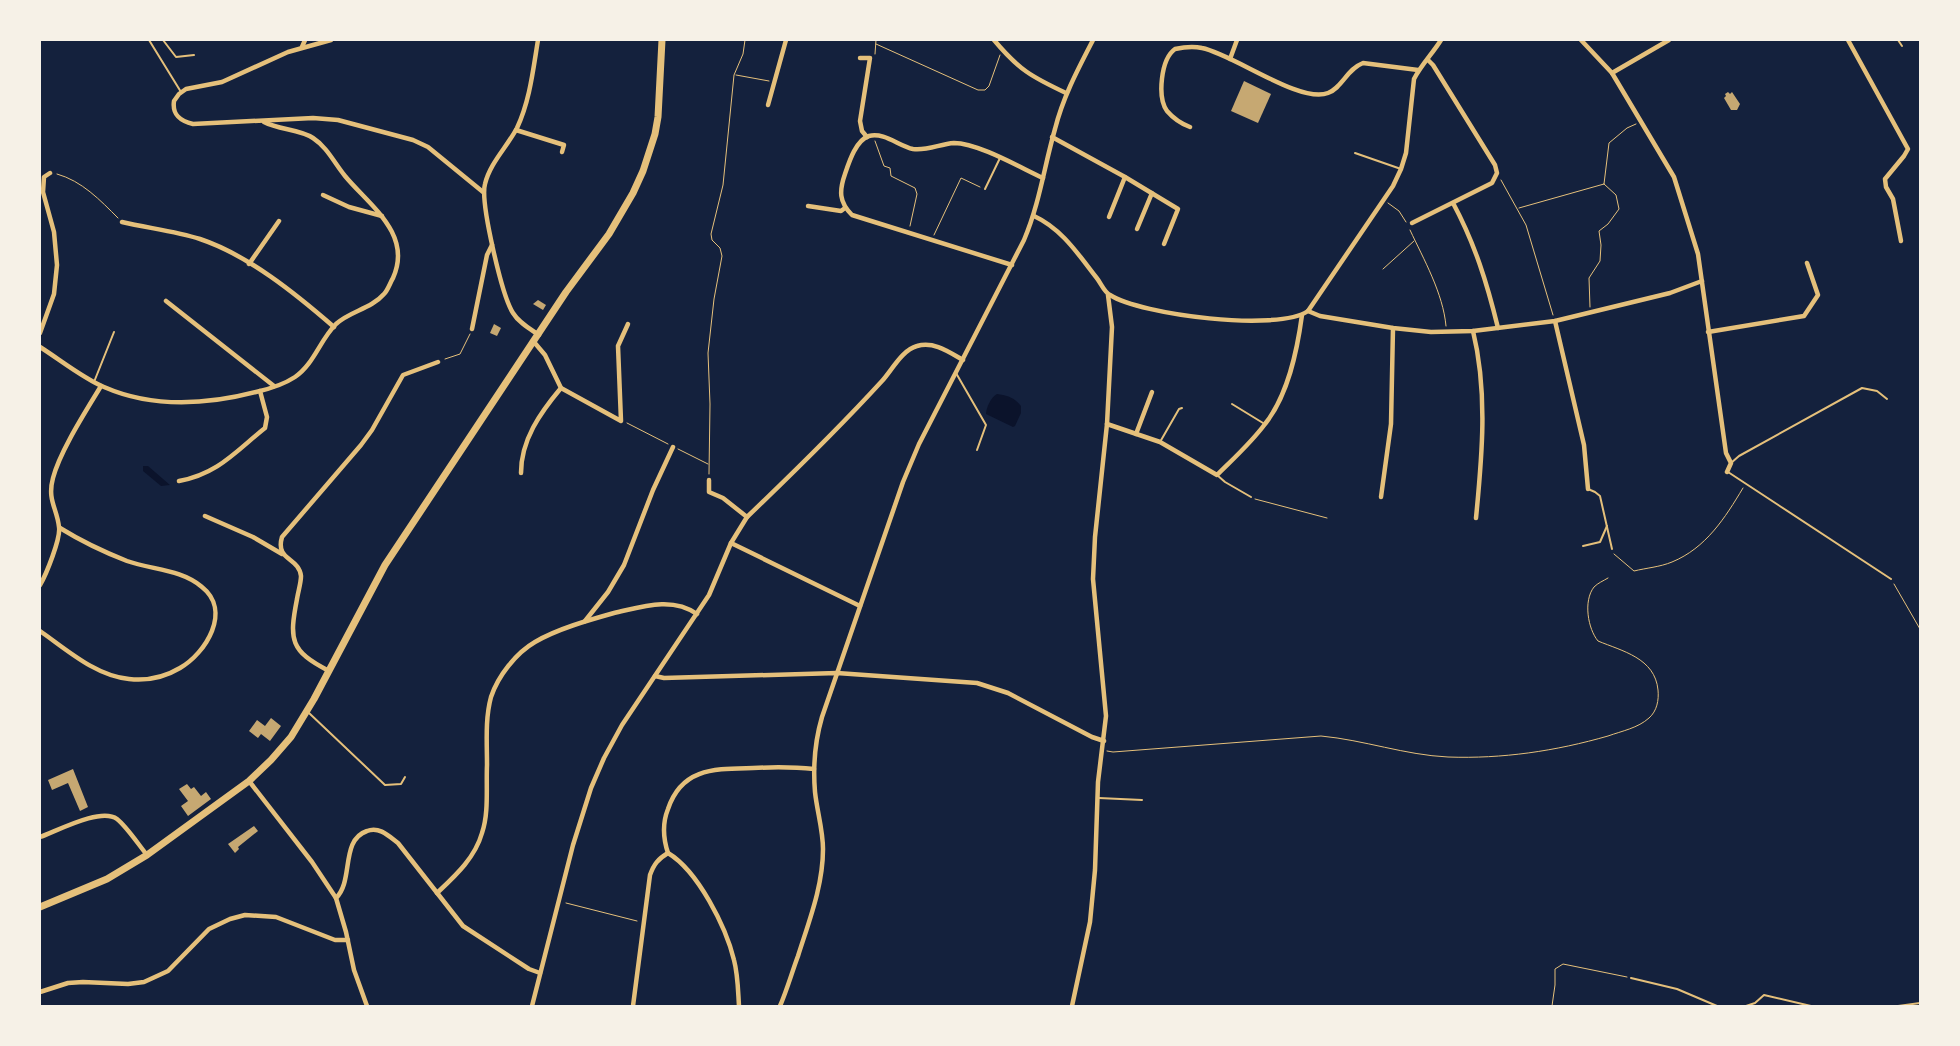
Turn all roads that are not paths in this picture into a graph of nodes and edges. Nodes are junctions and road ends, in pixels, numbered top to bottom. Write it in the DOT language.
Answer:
graph roads {
  1 [pos="149,40"];
  2 [pos="163,40"];
  3 [pos="305,40"];
  4 [pos="331,40"];
  5 [pos="538,40"];
  6 [pos="662,40"];
  7 [pos="786,40"];
  8 [pos="994,40"];
  9 [pos="1093,40"];
  10 [pos="1237,40"];
  11 [pos="1441,40"];
  12 [pos="1581,40"];
  13 [pos="1669,40"];
  14 [pos="1848,40"];
  15 [pos="1898,40"];
  16 [pos="1902,46"];
  17 [pos="302,47"];
  18 [pos="194,55"];
  19 [pos="860,58"];
  20 [pos="1230,58"];
  21 [pos="1428,60"];
  22 [pos="1418,70"];
  23 [pos="1612,73"];
  24 [pos="181,92"];
  25 [pos="1066,93"];
  26 [pos="768,105"];
  27 [pos="264,122"];
  28 [pos="1190,127"];
  29 [pos="516,130"];
  30 [pos="867,137"];
  31 [pos="1052,137"];
  32 [pos="562,152"];
  33 [pos="1355,153"];
  34 [pos="1000,158"];
  35 [pos="1401,169"];
  36 [pos="50,172"];
  37 [pos="1125,177"];
  38 [pos="1043,178"];
  39 [pos="985,189"];
  40 [pos="483,192"];
  41 [pos="1152,193"];
  42 [pos="322,195"];
  43 [pos="1453,203"];
  44 [pos="808,206"];
  45 [pos="845,208"];
  46 [pos="382,216"];
  47 [pos="1034,216"];
  48 [pos="1109,217"];
  49 [pos="279,221"];
  50 [pos="122,222"];
  51 [pos="1412,223"];
  52 [pos="1137,229"];
  53 [pos="1901,241"];
  54 [pos="1164,244"];
  55 [pos="492,245"];
  56 [pos="1807,263"];
  57 [pos="250,264"];
  58 [pos="1012,265"];
  59 [pos="1702,281"];
  60 [pos="1108,295"];
  61 [pos="166,301"];
  62 [pos="1308,311"];
  63 [pos="1302,315"];
  64 [pos="1555,321"];
  65 [pos="628,324"];
  66 [pos="334,326"];
  67 [pos="1393,328"];
  68 [pos="1498,328"];
  69 [pos="472,329"];
  70 [pos="1473,331"];
  71 [pos="114,332"];
  72 [pos="1708,332"];
  73 [pos="40,333"];
  74 [pos="539,335"];
  75 [pos="534,342"];
  76 [pos="40,347"];
  77 [pos="963,360"];
  78 [pos="438,362"];
  79 [pos="956,373"];
  80 [pos="94,382"];
  81 [pos="101,386"];
  82 [pos="274,386"];
  83 [pos="561,388"];
  84 [pos="260,391"];
  85 [pos="1152,392"];
  86 [pos="1886,399"];
  87 [pos="1232,404"];
  88 [pos="1182,408"];
  89 [pos="1107,424"];
  90 [pos="1265,424"];
  91 [pos="1136,434"];
  92 [pos="1160,442"];
  93 [pos="673,446"];
  94 [pos="977,450"];
  95 [pos="1731,463"];
  96 [pos="1727,472"];
  97 [pos="521,473"];
  98 [pos="1217,475"];
  99 [pos="708,480"];
  100 [pos="179,481"];
  101 [pos="1588,489"];
  102 [pos="1251,497"];
  103 [pos="1381,497"];
  104 [pos="205,516"];
  105 [pos="746,517"];
  106 [pos="1476,518"];
  107 [pos="1607,526"];
  108 [pos="60,528"];
  109 [pos="731,543"];
  110 [pos="1583,546"];
  111 [pos="1612,549"];
  112 [pos="282,554"];
  113 [pos="1891,579"];
  114 [pos="40,585"];
  115 [pos="860,606"];
  116 [pos="698,614"];
  117 [pos="585,621"];
  118 [pos="40,631"];
  119 [pos="329,671"];
  120 [pos="837,672"];
  121 [pos="655,676"];
  122 [pos="307,711"];
  123 [pos="1104,741"];
  124 [pos="814,768"];
  125 [pos="405,777"];
  126 [pos="249,781"];
  127 [pos="1097,798"];
  128 [pos="1142,800"];
  129 [pos="40,837"];
  130 [pos="668,853"];
  131 [pos="147,855"];
  132 [pos="437,893"];
  133 [pos="336,898"];
  134 [pos="40,907"];
  135 [pos="348,940"];
  136 [pos="540,973"];
  137 [pos="1632,978"];
  138 [pos="40,992"];
  139 [pos="1920,1002"];
  140 [pos="367,1006"];
  141 [pos="532,1006"];
  142 [pos="633,1006"];
  143 [pos="739,1006"];
  144 [pos="780,1006"];
  145 [pos="1072,1006"];
  146 [pos="1717,1006"];
  147 [pos="1746,1006"];
  148 [pos="1811,1006"];
  149 [pos="1898,1006"];
  1 -- 24 [label="lane"];
  2 -- 18 [label="lane"];
  3 -- 17 [label="street"];
  4 -- 17 [label="street"];
  5 -- 29 [label="street"];
  6 -- 74 [label="main road"];
  7 -- 26 [label="street"];
  8 -- 25 [label="street"];
  9 -- 25 [label="street"];
  10 -- 20 [label="street"];
  11 -- 21 [label="street"];
  12 -- 23 [label="street"];
  13 -- 23 [label="street"];
  14 -- 53 [label="street"];
  15 -- 16 [label="lane"];
  17 -- 24 [label="street"];
  19 -- 30 [label="street"];
  20 -- 22 [label="street"];
  20 -- 28 [label="street"];
  21 -- 22 [label="street"];
  21 -- 43 [label="street"];
  22 -- 35 [label="street"];
  23 -- 59 [label="street"];
  24 -- 27 [label="street"];
  25 -- 31 [label="street"];
  27 -- 40 [label="street"];
  27 -- 46 [label="street"];
  29 -- 32 [label="street"];
  29 -- 40 [label="street"];
  30 -- 34 [label="street"];
  30 -- 45 [label="street"];
  31 -- 37 [label="street"];
  31 -- 38 [label="street"];
  33 -- 35 [label="lane"];
  34 -- 38 [label="street"];
  34 -- 39 [label="lane"];
  35 -- 62 [label="street"];
  36 -- 73 [label="street"];
  37 -- 41 [label="street"];
  37 -- 48 [label="street"];
  38 -- 47 [label="street"];
  40 -- 55 [label="street"];
  41 -- 52 [label="street"];
  41 -- 54 [label="street"];
  42 -- 46 [label="street"];
  43 -- 51 [label="street"];
  43 -- 68 [label="street"];
  44 -- 45 [label="street"];
  45 -- 58 [label="street"];
  46 -- 66 [label="street"];
  47 -- 58 [label="street"];
  47 -- 60 [label="street"];
  49 -- 57 [label="street"];
  50 -- 57 [label="street"];
  55 -- 69 [label="street"];
  55 -- 74 [label="street"];
  56 -- 72 [label="street"];
  57 -- 66 [label="street"];
  58 -- 77 [label="street"];
  59 -- 64 [label="street"];
  59 -- 72 [label="street"];
  60 -- 63 [label="street"];
  60 -- 89 [label="street"];
  61 -- 82 [label="street"];
  62 -- 63 [label="street"];
  62 -- 67 [label="street"];
  63 -- 90 [label="street"];
  64 -- 68 [label="street"];
  64 -- 101 [label="street"];
  65 -- 83 [label="street"];
  66 -- 82 [label="street"];
  67 -- 70 [label="street"];
  67 -- 103 [label="street"];
  68 -- 70 [label="street"];
  70 -- 106 [label="street"];
  71 -- 80 [label="lane"];
  72 -- 95 [label="street"];
  74 -- 75 [label="main road"];
  75 -- 83 [label="street"];
  75 -- 119 [label="main road"];
  76 -- 80 [label="street"];
  77 -- 79 [label="street"];
  77 -- 105 [label="street"];
  78 -- 112 [label="street"];
  79 -- 94 [label="lane"];
  79 -- 115 [label="street"];
  80 -- 81 [label="street"];
  81 -- 84 [label="street"];
  81 -- 108 [label="street"];
  82 -- 84 [label="street"];
  83 -- 97 [label="street"];
  84 -- 100 [label="street"];
  85 -- 91 [label="street"];
  86 -- 95 [label="lane"];
  87 -- 90 [label="lane"];
  88 -- 92 [label="lane"];
  89 -- 91 [label="street"];
  89 -- 123 [label="street"];
  90 -- 98 [label="street"];
  91 -- 92 [label="street"];
  92 -- 98 [label="street"];
  93 -- 117 [label="street"];
  95 -- 96 [label="street"];
  96 -- 113 [label="lane"];
  98 -- 102 [label="lane"];
  99 -- 105 [label="street"];
  101 -- 107 [label="lane"];
  104 -- 112 [label="street"];
  105 -- 109 [label="street"];
  107 -- 110 [label="lane"];
  107 -- 111 [label="lane"];
  108 -- 114 [label="street"];
  108 -- 118 [label="street"];
  109 -- 115 [label="street"];
  109 -- 116 [label="street"];
  112 -- 119 [label="street"];
  115 -- 120 [label="street"];
  116 -- 117 [label="street"];
  116 -- 121 [label="street"];
  117 -- 132 [label="street"];
  119 -- 122 [label="main road"];
  120 -- 121 [label="street"];
  120 -- 123 [label="street"];
  120 -- 124 [label="street"];
  121 -- 136 [label="street"];
  122 -- 125 [label="lane"];
  122 -- 126 [label="main road"];
  123 -- 127 [label="street"];
  124 -- 130 [label="street"];
  124 -- 144 [label="street"];
  126 -- 131 [label="main road"];
  126 -- 133 [label="street"];
  127 -- 128 [label="lane"];
  127 -- 145 [label="street"];
  129 -- 131 [label="street"];
  130 -- 142 [label="street"];
  130 -- 143 [label="street"];
  131 -- 134 [label="main road"];
  132 -- 133 [label="street"];
  132 -- 136 [label="street"];
  133 -- 135 [label="street"];
  135 -- 138 [label="street"];
  135 -- 140 [label="street"];
  136 -- 141 [label="street"];
  137 -- 146 [label="lane"];
  139 -- 149 [label="lane"];
  147 -- 148 [label="lane"];
}
